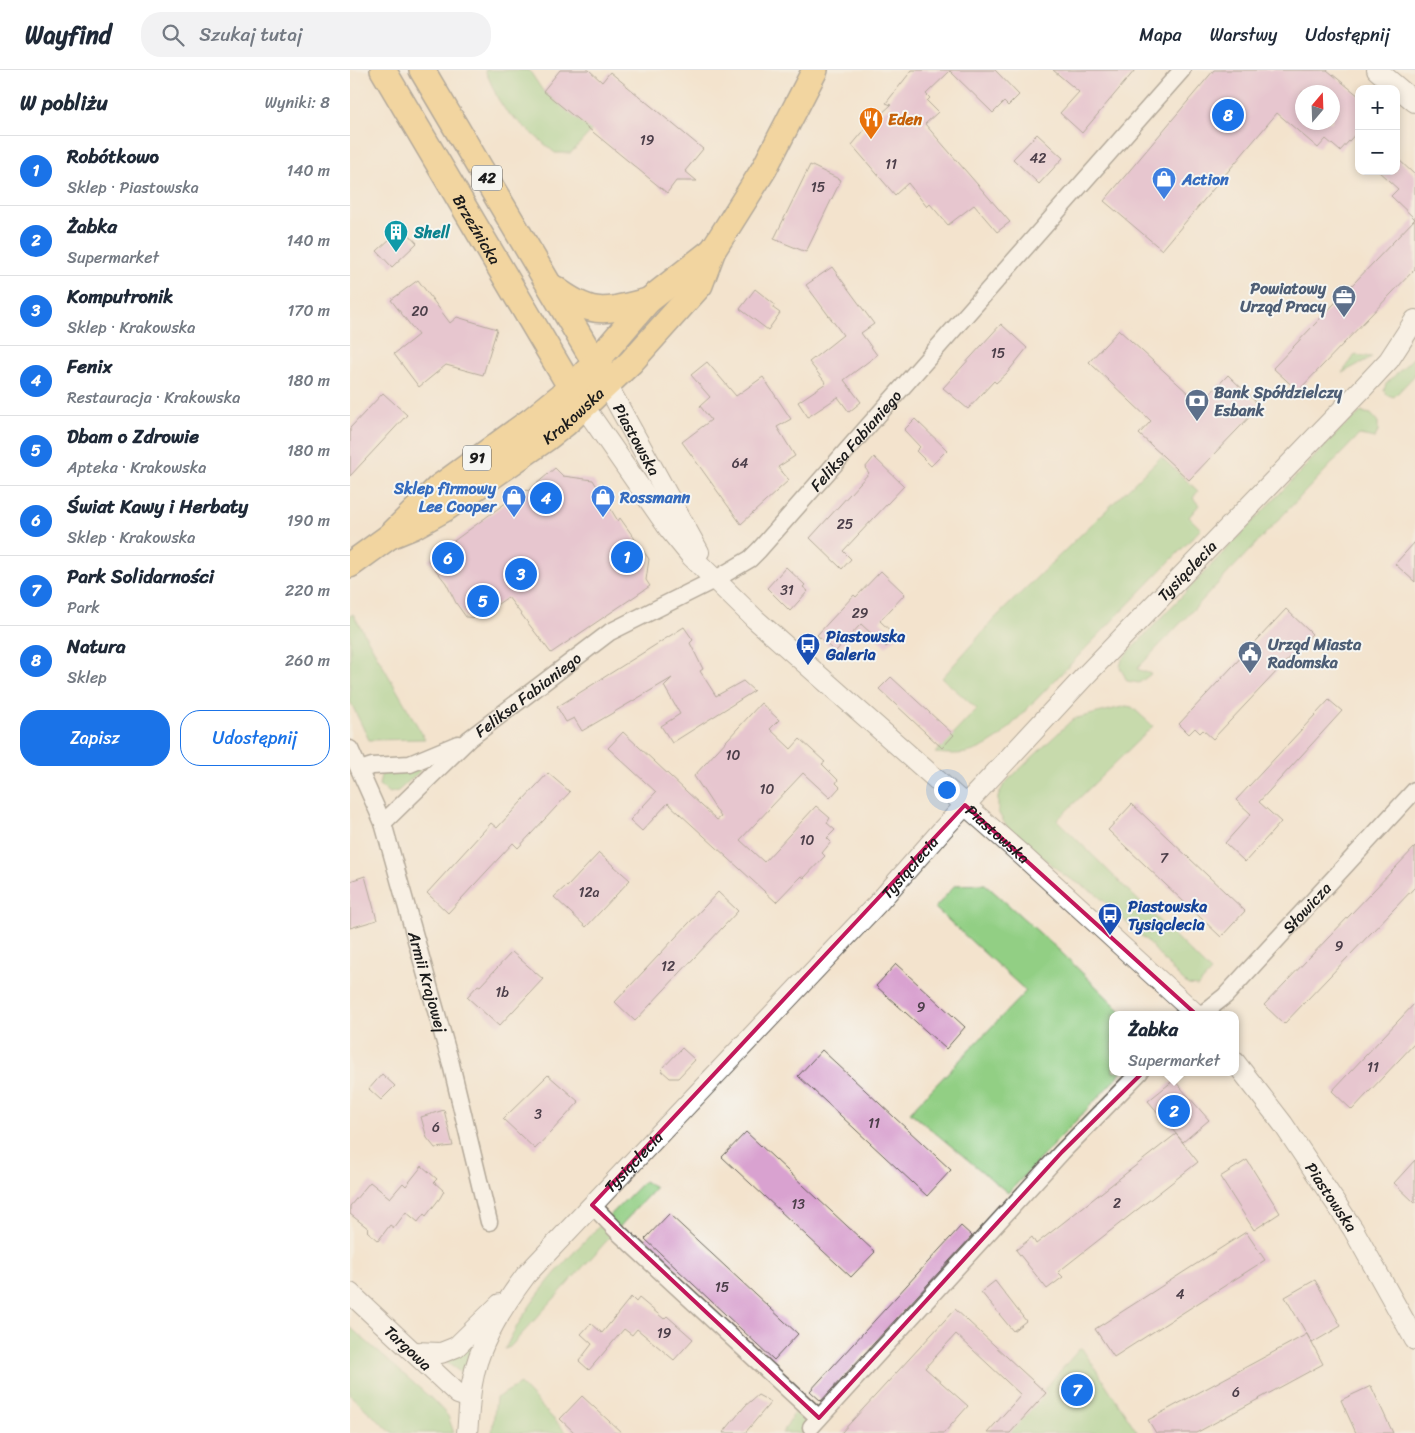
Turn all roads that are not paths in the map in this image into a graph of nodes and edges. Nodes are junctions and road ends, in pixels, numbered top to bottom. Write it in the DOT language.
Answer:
graph roads {
  1 [pos="383,70"];
  2 [pos="422,70"];
  3 [pos="815,70"];
  4 [pos="1182,70"];
  5 [pos="1377,70"];
  6 [pos="1412,94"];
  7 [pos="713,250"];
  8 [pos="552,287"];
  9 [pos="648,301"];
  10 [pos="1415,320"];
  11 [pos="1415,344"];
  12 [pos="1389,360"];
  13 [pos="596,363"];
  14 [pos="608,384"];
  15 [pos="577,397"];
  16 [pos="350,565"];
  17 [pos="713,576"];
  18 [pos="469,739"];
  19 [pos="350,749"];
  20 [pos="360,770"];
  21 [pos="1413,796"];
  22 [pos="965,805"];
  23 [pos="383,823"];
  24 [pos="1193,1011"];
  25 [pos="1206,1011"];
  26 [pos="1239,1067"];
  27 [pos="1136,1076"];
  28 [pos="592,1205"];
  29 [pos="489,1222"];
  30 [pos="350,1293"];
  31 [pos="513,1293"];
  32 [pos="1415,1340"];
  33 [pos="414,1352"];
  34 [pos="470,1398"];
  35 [pos="467,1433"];
  1 -- 15 [label="main road, Brzeźnicka / 42"];
  2 -- 8 [label="main road, 42"];
  3 -- 7 [label="main road, Krakowska"];
  4 -- 17 [label="street, Feliksa Fabianiego"];
  5 -- 6 [label="street"];
  7 -- 9 [label="main road, Krakowska / 91"];
  7 -- 14 [label="main road, Krakowska"];
  8 -- 9 [label="main road"];
  8 -- 13 [label="main road, 42"];
  9 -- 13 [label="main road, Krakowska / 91"];
  10 -- 12 [label="street, Tysiąclecia"];
  11 -- 12 [label="street, Tysiąclecia"];
  12 -- 22 [label="street, Tysiąclecia"];
  13 -- 14 [label="main road"];
  13 -- 15 [label="main road, Krakowska / 91"];
  14 -- 15 [label="main road, Krakowska"];
  14 -- 17 [label="street, Piastowska"];
  15 -- 16 [label="main road, Krakowska / 91"];
  15 -- 17 [label="street, Piastowska"];
  17 -- 18 [label="street, Feliksa Fabianiego"];
  17 -- 22 [label="street, Piastowska"];
  18 -- 20 [label="street, Feliksa Fabianiego"];
  18 -- 23 [label="street, Feliksa Fabianiego"];
  19 -- 20 [label="street, Armii Krajowej"];
  20 -- 23 [label="street, Armii Krajowej"];
  21 -- 25 [label="street, Słowicza"];
  22 -- 24 [label="street, Piastowska"];
  22 -- 28 [label="street, Tysiąclecia"];
  23 -- 29 [label="street, Armii Krajowej"];
  26 -- 32 [label="street, Piastowska"];
  27 -- 28 [label="street"];
  28 -- 31 [label="street, Tysiąclecia"];
  30 -- 33 [label="street, Targowa"];
  31 -- 33 [label="street"];
  31 -- 34 [label="street, Tysiąclecia"];
  33 -- 34 [label="street, Targowa"];
  34 -- 35 [label="street"];
}
